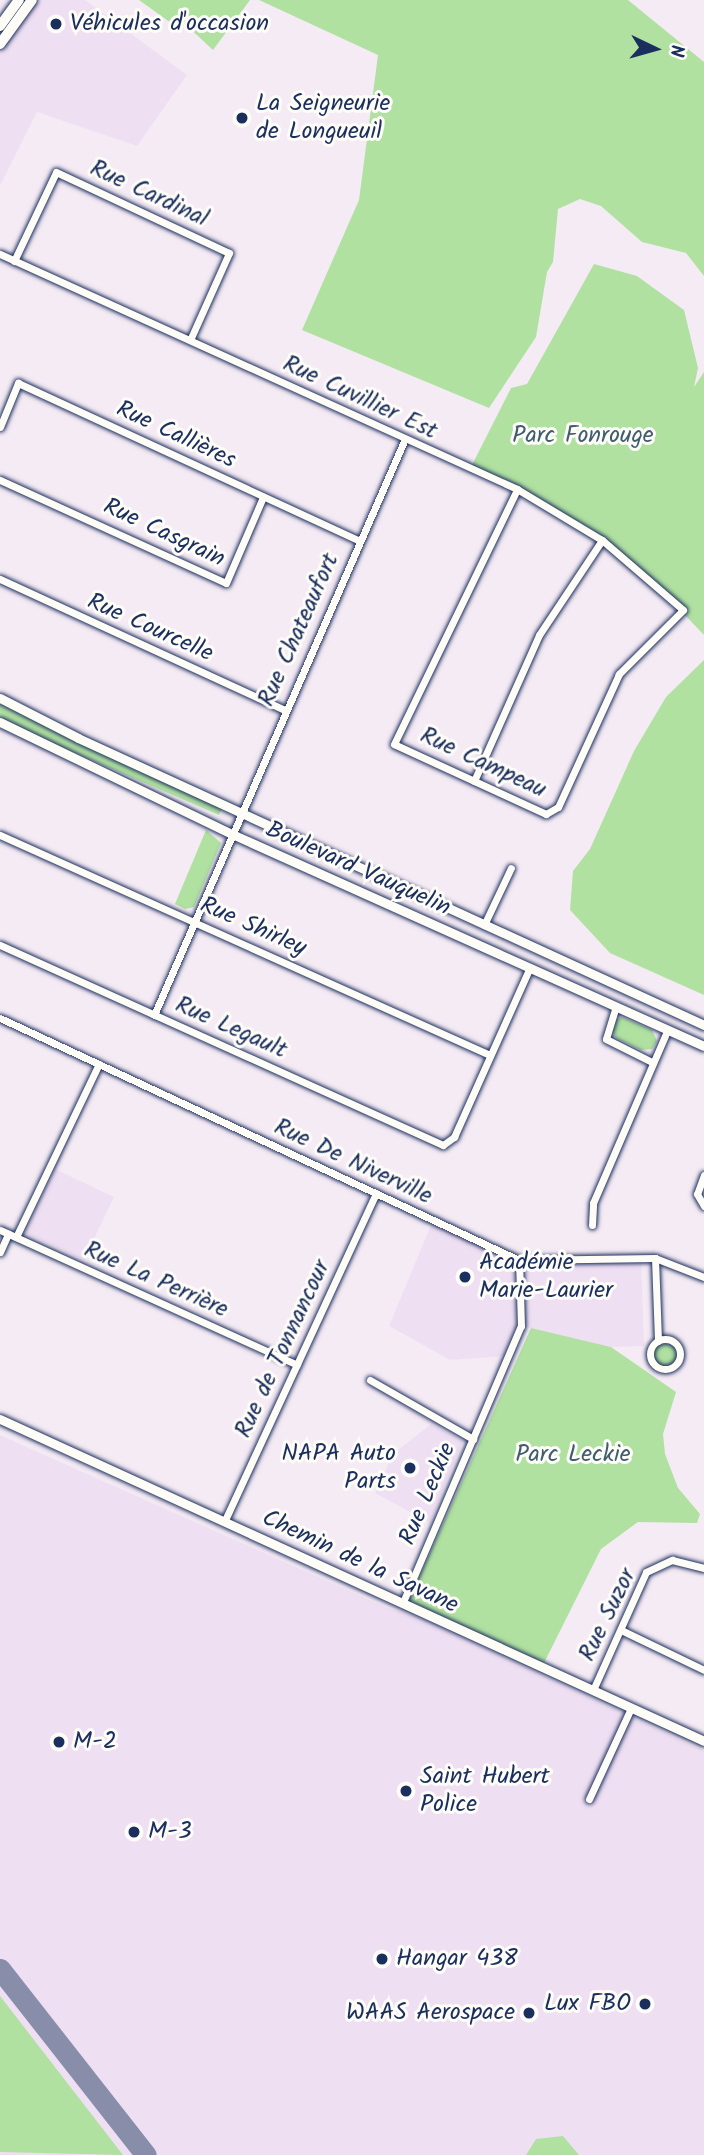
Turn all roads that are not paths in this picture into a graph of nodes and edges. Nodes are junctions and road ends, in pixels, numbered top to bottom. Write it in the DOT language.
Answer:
graph roads {
  1 [pos="19,0"];
  2 [pos="32,0"];
  3 [pos="0,26"];
  4 [pos="0,44"];
  5 [pos="0,254"];
  6 [pos="14,261"];
  7 [pos="190,340"];
  8 [pos="0,427"];
  9 [pos="404,441"];
  10 [pos="0,480"];
  11 [pos="517,489"];
  12 [pos="263,497"];
  13 [pos="602,540"];
  14 [pos="360,541"];
  15 [pos="0,579"];
  16 [pos="683,610"];
  17 [pos="0,698"];
  18 [pos="285,710"];
  19 [pos="0,722"];
  20 [pos="474,781"];
  21 [pos="240,811"];
  22 [pos="232,834"];
  23 [pos="0,835"];
  24 [pos="511,867"];
  25 [pos="194,921"];
  26 [pos="484,925"];
  27 [pos="0,945"];
  28 [pos="530,967"];
  29 [pos="616,1006"];
  30 [pos="154,1014"];
  31 [pos="0,1018"];
  32 [pos="704,1025"];
  33 [pos="668,1029"];
  34 [pos="704,1046"];
  35 [pos="490,1055"];
  36 [pos="652,1062"];
  37 [pos="99,1064"];
  38 [pos="704,1175"];
  39 [pos="376,1194"];
  40 [pos="704,1206"];
  41 [pos="593,1225"];
  42 [pos="0,1230"];
  43 [pos="12,1236"];
  44 [pos="0,1252"];
  45 [pos="655,1258"];
  46 [pos="519,1260"];
  47 [pos="704,1278"];
  48 [pos="658,1341"];
  49 [pos="297,1365"];
  50 [pos="370,1380"];
  51 [pos="0,1419"];
  52 [pos="473,1439"];
  53 [pos="225,1520"];
  54 [pos="704,1569"];
  55 [pos="402,1602"];
  56 [pos="621,1630"];
  57 [pos="704,1670"];
  58 [pos="593,1690"];
  59 [pos="631,1708"];
  60 [pos="704,1741"];
  61 [pos="589,1799"];
  1 -- 3 [label="main road"];
  2 -- 4 [label="main road"];
  5 -- 6 [label="street, Rue Cuvillier Est"];
  6 -- 7 [label="street, Rue Cuvillier Est"];
  6 -- 7 [label="street, Rue Cardinal"];
  7 -- 9 [label="street, Rue Cuvillier Est"];
  8 -- 12 [label="street, Rue Callières"];
  9 -- 11 [label="street, Rue Cuvillier Est"];
  9 -- 14 [label="street, Rue Chateaufort"];
  10 -- 12 [label="street, Rue Casgrain"];
  11 -- 13 [label="street, Rue Cuvillier Est"];
  11 -- 20 [label="street, Rue Campeau"];
  12 -- 14 [label="street, Rue Callières"];
  13 -- 16 [label="street, Rue Cuvillier Est"];
  13 -- 20 [label="street"];
  14 -- 18 [label="street, Rue Chateaufort"];
  15 -- 18 [label="street, Rue Courcelle"];
  16 -- 20 [label="street, Rue Campeau"];
  17 -- 21 [label="street, Boulevard Vauquelin"];
  18 -- 21 [label="street, Rue Chateaufort"];
  19 -- 22 [label="street, Boulevard Vauquelin"];
  21 -- 22 [label="street, Rue Chateaufort"];
  21 -- 26 [label="street, Boulevard Vauquelin"];
  22 -- 25 [label="street, Rue Chateaufort"];
  22 -- 28 [label="street, Boulevard Vauquelin"];
  23 -- 25 [label="street, Rue Shirley"];
  24 -- 26 [label="street"];
  25 -- 30 [label="street, Rue Chateaufort"];
  25 -- 35 [label="street, Rue Shirley"];
  26 -- 32 [label="street, Boulevard Vauquelin"];
  27 -- 30 [label="street, Rue Legault"];
  28 -- 29 [label="street, Boulevard Vauquelin"];
  28 -- 35 [label="street"];
  29 -- 33 [label="street, Boulevard Vauquelin"];
  29 -- 36 [label="street"];
  30 -- 35 [label="street, Rue Legault"];
  31 -- 37 [label="street, Rue De Niverville"];
  33 -- 34 [label="street, Boulevard Vauquelin"];
  33 -- 36 [label="street"];
  36 -- 41 [label="street"];
  37 -- 39 [label="street, Rue De Niverville"];
  37 -- 43 [label="street"];
  38 -- 40 [label="street"];
  39 -- 46 [label="street, Rue De Niverville"];
  39 -- 49 [label="street, Rue de Tonnancour"];
  42 -- 43 [label="street, Rue La Perrière"];
  43 -- 44 [label="street"];
  43 -- 49 [label="street, Rue La Perrière"];
  45 -- 46 [label="street, Rue De Niverville"];
  45 -- 47 [label="street, Rue De Niverville"];
  45 -- 48 [label="street"];
  46 -- 52 [label="street, Rue Leckie"];
  48 -- 48 [label="street"];
  49 -- 53 [label="street, Rue de Tonnancour"];
  50 -- 52 [label="street, Rue Leckie"];
  51 -- 53 [label="street, Chemin de la Savane"];
  52 -- 55 [label="street, Rue Leckie"];
  53 -- 55 [label="street, Chemin de la Savane"];
  54 -- 56 [label="street, Rue Suzor"];
  55 -- 58 [label="street, Chemin de la Savane"];
  56 -- 57 [label="street"];
  56 -- 58 [label="street, Rue Suzor"];
  58 -- 59 [label="street, Chemin de la Savane"];
  59 -- 60 [label="street, Chemin de la Savane"];
  59 -- 61 [label="street"];
}
